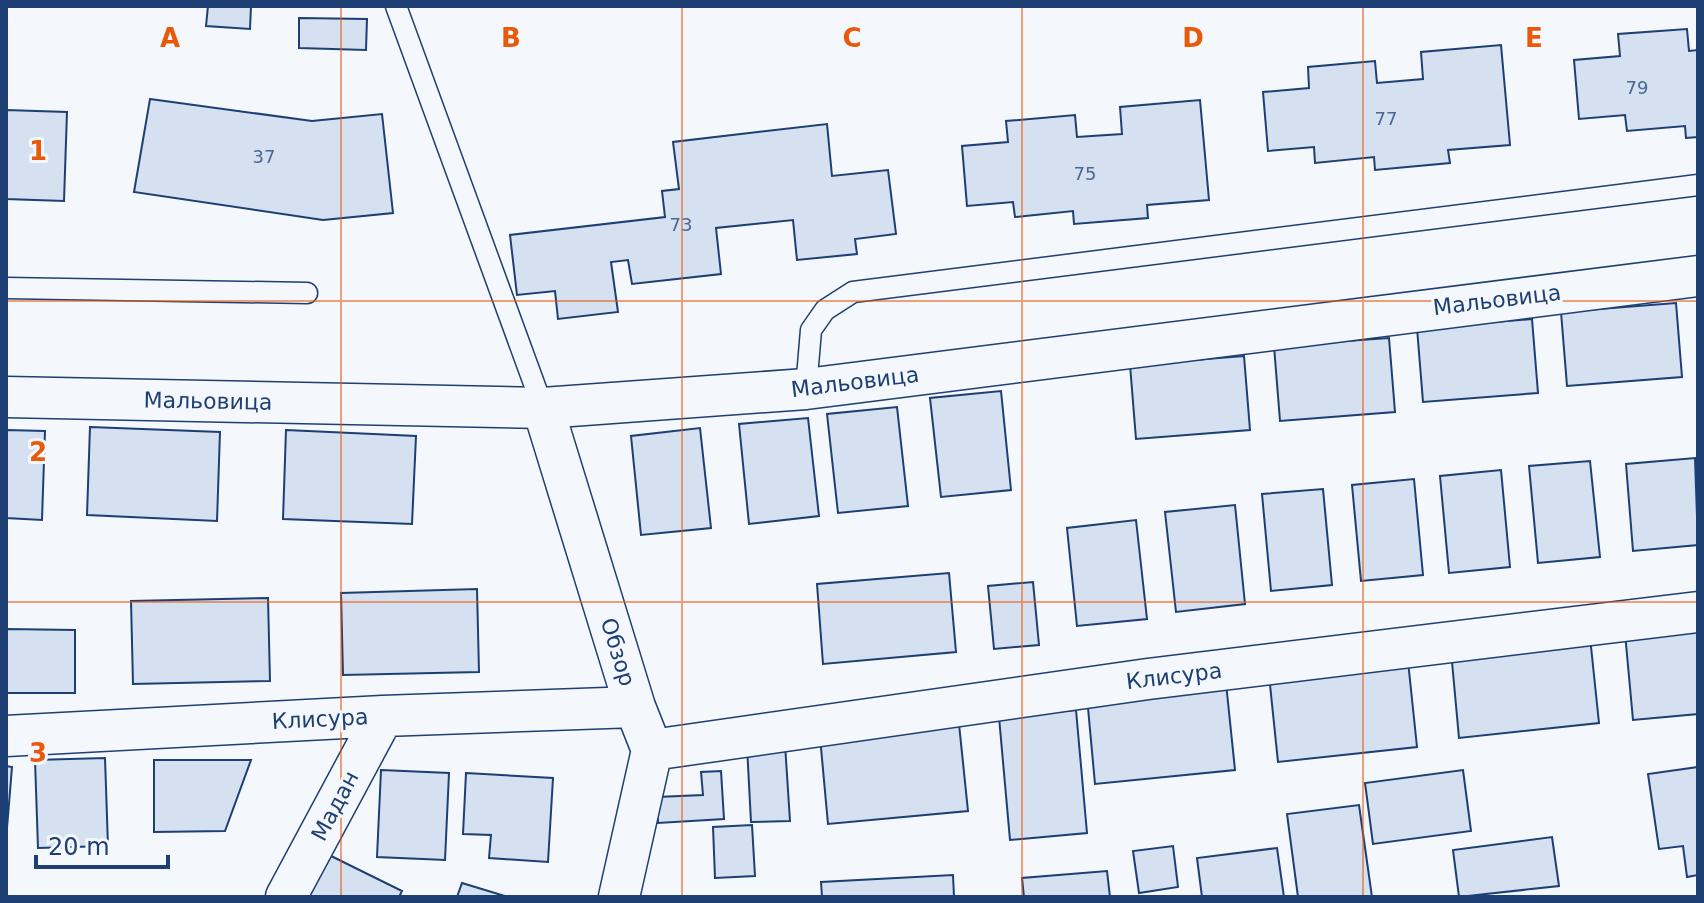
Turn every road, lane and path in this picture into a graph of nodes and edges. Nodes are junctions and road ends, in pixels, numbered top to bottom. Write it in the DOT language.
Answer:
graph roads {
  1 [pos="396,6"];
  2 [pos="1698,185"];
  3 [pos="1698,276"];
  4 [pos="6,288"];
  5 [pos="307,293"];
  6 [pos="806,389"];
  7 [pos="6,397"];
  8 [pos="543,408"];
  9 [pos="1698,612"];
  10 [pos="635,707"];
  11 [pos="383,716"];
  12 [pos="6,736"];
  13 [pos="652,750"];
  14 [pos="286,897"];
  15 [pos="619,897"];
  1 -- 8 [label="lane"];
  2 -- 6 [label="lane"];
  3 -- 6 [label="street, Мальовица"];
  4 -- 5 [label="lane"];
  6 -- 8 [label="street, Мальовица"];
  7 -- 8 [label="street, Мальовица"];
  8 -- 10 [label="street, Обзор"];
  9 -- 13 [label="street, Клисура"];
  10 -- 11 [label="street, Клисура"];
  10 -- 13 [label="street, Обзор"];
  11 -- 12 [label="street, Клисура"];
  11 -- 14 [label="street, Мадан"];
  13 -- 15 [label="street"];
}
